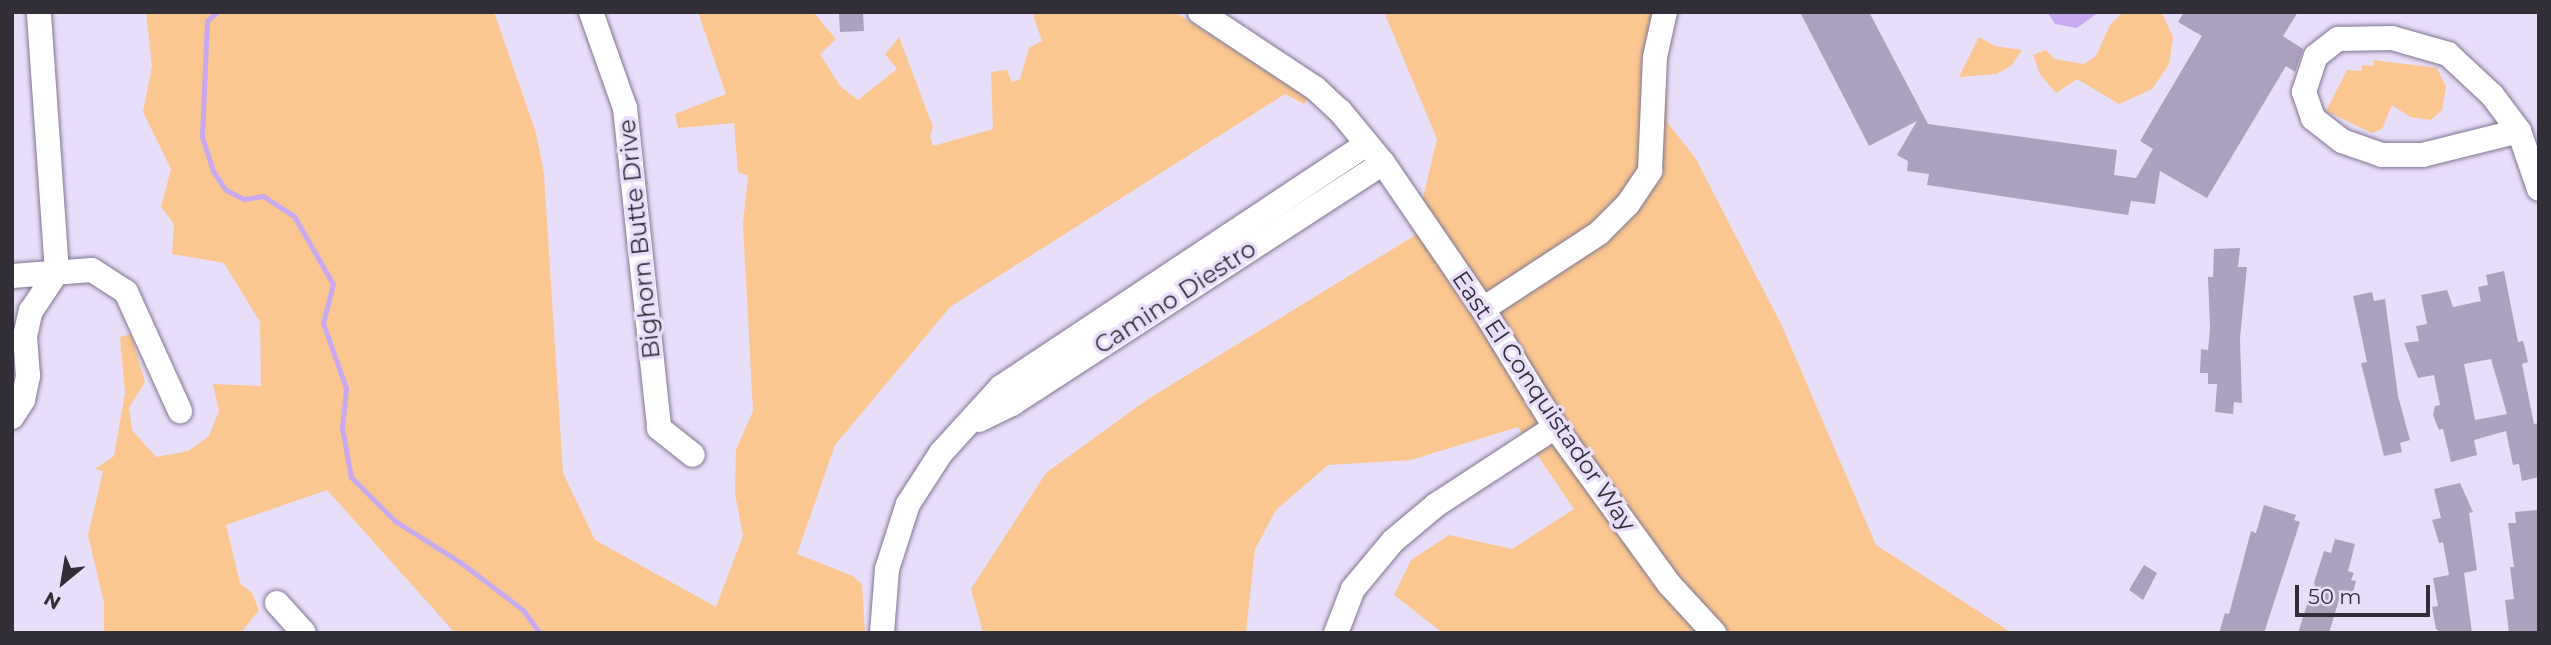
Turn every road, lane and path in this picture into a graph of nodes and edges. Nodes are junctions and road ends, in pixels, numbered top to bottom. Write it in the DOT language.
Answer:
graph roads {
  1 [pos="39,12"];
  2 [pos="591,12"];
  3 [pos="1665,12"];
  4 [pos="1211,15"];
  5 [pos="2519,131"];
  6 [pos="1375,154"];
  7 [pos="2539,189"];
  8 [pos="57,272"];
  9 [pos="12,276"];
  10 [pos="1483,309"];
  11 [pos="180,411"];
  12 [pos="12,417"];
  13 [pos="1555,427"];
  14 [pos="693,455"];
  15 [pos="277,603"];
  16 [pos="304,633"];
  17 [pos="882,633"];
  18 [pos="1336,633"];
  19 [pos="1714,633"];
  1 -- 8 [label="street"];
  2 -- 14 [label="street, Bighorn Butte Drive"];
  3 -- 10 [label="street"];
  4 -- 6 [label="street, East El Conquistador Way"];
  5 -- 5 [label="street"];
  5 -- 7 [label="street"];
  6 -- 10 [label="street, East El Conquistador Way"];
  6 -- 17 [label="street, Camino Diestro"];
  8 -- 9 [label="street"];
  8 -- 11 [label="street"];
  8 -- 12 [label="street"];
  10 -- 13 [label="street, East El Conquistador Way"];
  13 -- 18 [label="street"];
  13 -- 19 [label="street, East El Conquistador Way"];
  15 -- 16 [label="street"];
}
